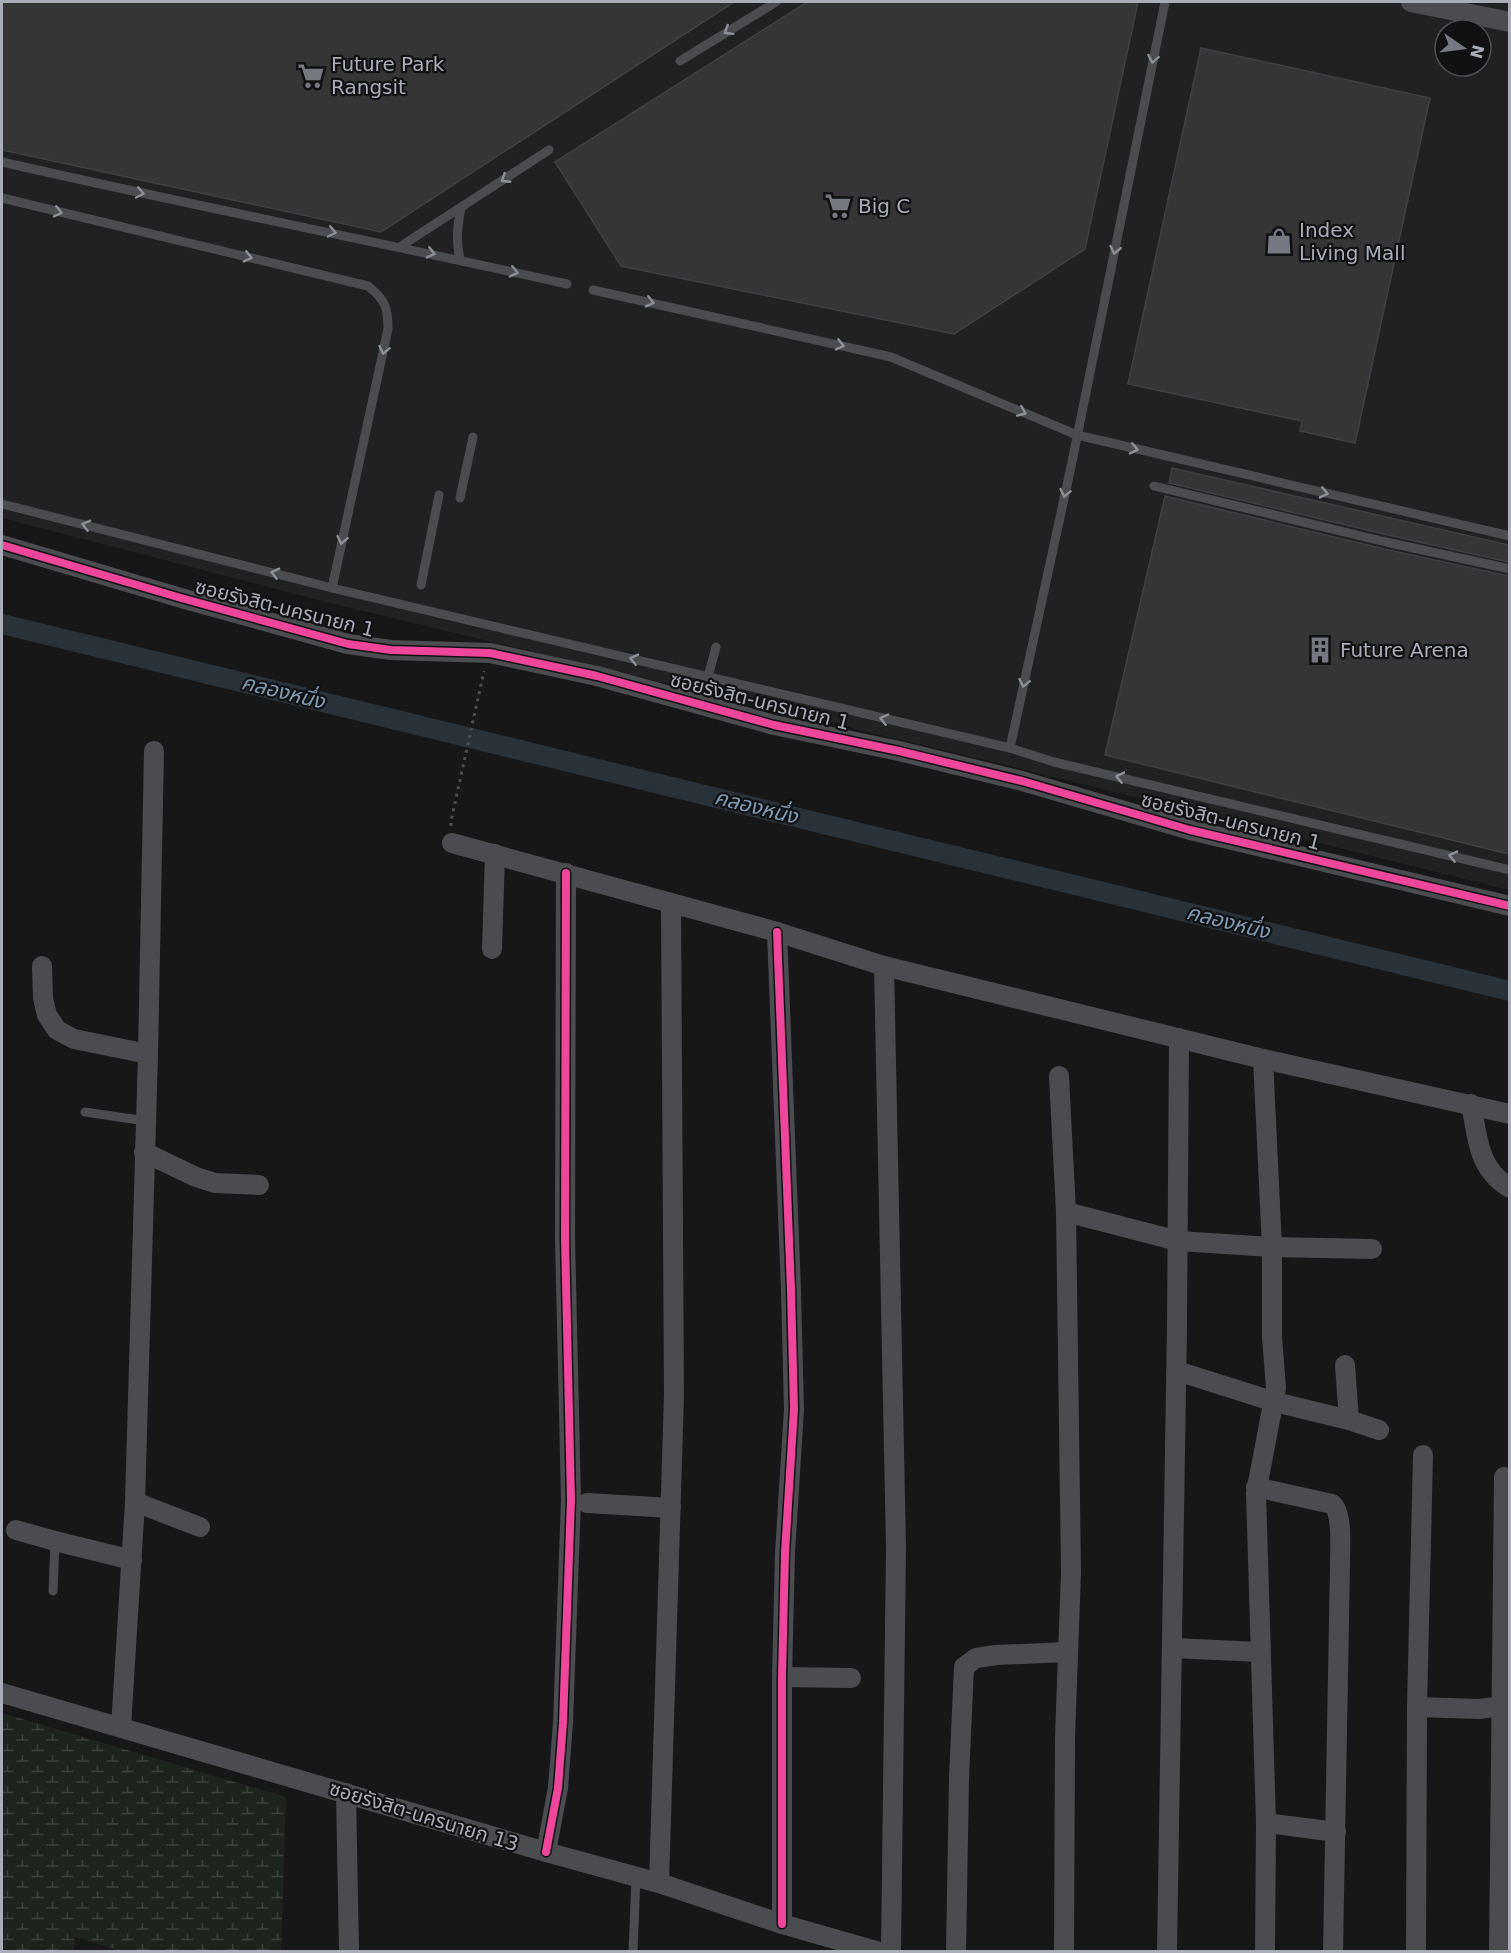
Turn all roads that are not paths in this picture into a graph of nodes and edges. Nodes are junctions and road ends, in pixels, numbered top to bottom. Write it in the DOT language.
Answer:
graph roads {
  1 [pos="776,2"];
  2 [pos="1165,2"];
  3 [pos="1411,2"];
  4 [pos="1509,22"];
  5 [pos="680,61"];
  6 [pos="549,150"];
  7 [pos="2,162"];
  8 [pos="2,198"];
  9 [pos="461,208"];
  10 [pos="401,246"];
  11 [pos="460,260"];
  12 [pos="567,284"];
  13 [pos="593,290"];
  14 [pos="1077,435"];
  15 [pos="473,437"];
  16 [pos="1154,486"];
  17 [pos="439,495"];
  18 [pos="460,498"];
  19 [pos="2,504"];
  20 [pos="1509,536"];
  21 [pos="2,545"];
  22 [pos="1509,569"];
  23 [pos="421,585"];
  24 [pos="332,588"];
  25 [pos="716,647"];
  26 [pos="708,677"];
  27 [pos="1010,748"];
  28 [pos="154,751"];
  29 [pos="452,843"];
  30 [pos="495,854"];
  31 [pos="1509,870"];
  32 [pos="567,873"];
  33 [pos="671,904"];
  34 [pos="1509,906"];
  35 [pos="777,932"];
  36 [pos="492,949"];
  37 [pos="42,966"];
  38 [pos="884,966"];
  39 [pos="1179,1038"];
  40 [pos="148,1054"];
  41 [pos="1263,1059"];
  42 [pos="1059,1076"];
  43 [pos="1471,1104"];
  44 [pos="85,1112"];
  45 [pos="1509,1114"];
  46 [pos="146,1121"];
  47 [pos="144,1152"];
  48 [pos="259,1185"];
  49 [pos="1509,1188"];
  50 [pos="1066,1212"];
  51 [pos="1178,1241"];
  52 [pos="1272,1247"];
  53 [pos="1372,1249"];
  54 [pos="1345,1365"];
  55 [pos="1177,1371"];
  56 [pos="1275,1402"];
  57 [pos="1349,1420"];
  58 [pos="1379,1430"];
  59 [pos="1423,1455"];
  60 [pos="1504,1477"];
  61 [pos="1256,1487"];
  62 [pos="135,1502"];
  63 [pos="586,1503"];
  64 [pos="671,1508"];
  65 [pos="200,1527"];
  66 [pos="16,1530"];
  67 [pos="55,1541"];
  68 [pos="132,1560"];
  69 [pos="53,1591"];
  70 [pos="1173,1648"];
  71 [pos="1068,1652"];
  72 [pos="1260,1652"];
  73 [pos="782,1677"];
  74 [pos="851,1678"];
  75 [pos="2,1693"];
  76 [pos="1505,1706"];
  77 [pos="1417,1707"];
  78 [pos="121,1727"];
  79 [pos="346,1793"];
  80 [pos="1266,1823"];
  81 [pos="1336,1832"];
  82 [pos="546,1852"];
  83 [pos="636,1877"];
  84 [pos="659,1883"];
  85 [pos="782,1924"];
  86 [pos="349,1952"];
  87 [pos="633,1952"];
  88 [pos="880,1952"];
  89 [pos="891,1952"];
  90 [pos="956,1952"];
  91 [pos="1064,1952"];
  92 [pos="1167,1952"];
  93 [pos="1265,1952"];
  94 [pos="1333,1952"];
  95 [pos="1416,1952"];
  96 [pos="1499,1952"];
  1 -- 5 [label="lane, one-way"];
  2 -- 14 [label="lane, one-way"];
  3 -- 4 [label="street"];
  6 -- 9 [label="lane, one-way"];
  7 -- 10 [label="lane, one-way"];
  8 -- 24 [label="lane, one-way"];
  9 -- 10 [label="lane"];
  9 -- 11 [label="lane"];
  10 -- 11 [label="lane, one-way"];
  11 -- 12 [label="lane, one-way"];
  13 -- 14 [label="lane, one-way"];
  14 -- 20 [label="lane, one-way"];
  14 -- 27 [label="lane, one-way"];
  15 -- 18 [label="lane"];
  16 -- 22 [label="lane"];
  17 -- 23 [label="lane"];
  24 -- 19 [label="lane, one-way"];
  21 -- 34 [label="street, ซอยรังสิต-นครนายก 1"];
  26 -- 24 [label="lane, one-way"];
  25 -- 26 [label="lane"];
  27 -- 26 [label="lane, one-way"];
  31 -- 27 [label="lane, one-way"];
  28 -- 40 [label="street"];
  29 -- 30 [label="street"];
  30 -- 32 [label="street"];
  30 -- 36 [label="street"];
  32 -- 33 [label="street"];
  32 -- 82 [label="street"];
  33 -- 35 [label="street"];
  33 -- 64 [label="street"];
  35 -- 38 [label="street"];
  35 -- 73 [label="street"];
  37 -- 40 [label="street"];
  38 -- 39 [label="street"];
  38 -- 89 [label="street"];
  39 -- 41 [label="street"];
  39 -- 51 [label="street"];
  40 -- 46 [label="street"];
  41 -- 43 [label="street"];
  41 -- 52 [label="street"];
  42 -- 50 [label="street"];
  43 -- 45 [label="street"];
  43 -- 49 [label="street"];
  44 -- 46 [label="lane"];
  46 -- 47 [label="street"];
  47 -- 48 [label="street"];
  47 -- 62 [label="street"];
  50 -- 51 [label="street"];
  50 -- 71 [label="street"];
  51 -- 52 [label="street"];
  51 -- 55 [label="street"];
  52 -- 53 [label="street"];
  52 -- 56 [label="street"];
  54 -- 57 [label="street"];
  55 -- 56 [label="street"];
  55 -- 70 [label="street"];
  56 -- 57 [label="street"];
  56 -- 61 [label="street"];
  57 -- 58 [label="street"];
  59 -- 77 [label="street"];
  60 -- 76 [label="street"];
  61 -- 72 [label="street"];
  61 -- 81 [label="street"];
  62 -- 65 [label="street"];
  62 -- 68 [label="street"];
  63 -- 64 [label="street"];
  64 -- 84 [label="street"];
  66 -- 67 [label="street"];
  67 -- 68 [label="street"];
  67 -- 69 [label="lane"];
  68 -- 78 [label="street"];
  70 -- 72 [label="street"];
  70 -- 92 [label="street"];
  71 -- 90 [label="street"];
  71 -- 91 [label="street"];
  72 -- 80 [label="street"];
  73 -- 74 [label="street"];
  73 -- 85 [label="street"];
  75 -- 78 [label="street, ซอยรังสิต-นครนายก 13"];
  76 -- 77 [label="street"];
  76 -- 96 [label="street"];
  77 -- 95 [label="street"];
  78 -- 79 [label="street, ซอยรังสิต-นครนายก 13"];
  79 -- 82 [label="street, ซอยรังสิต-นครนายก 13"];
  79 -- 86 [label="street"];
  80 -- 81 [label="street"];
  80 -- 93 [label="street"];
  81 -- 94 [label="street"];
  82 -- 83 [label="street, ซอยรังสิต-นครนายก 13"];
  83 -- 84 [label="street, ซอยรังสิต-นครนายก 13"];
  83 -- 87 [label="lane"];
  84 -- 85 [label="street, ซอยรังสิต-นครนายก 13"];
  85 -- 88 [label="street, ซอยรังสิต-นครนายก 13"];
}
